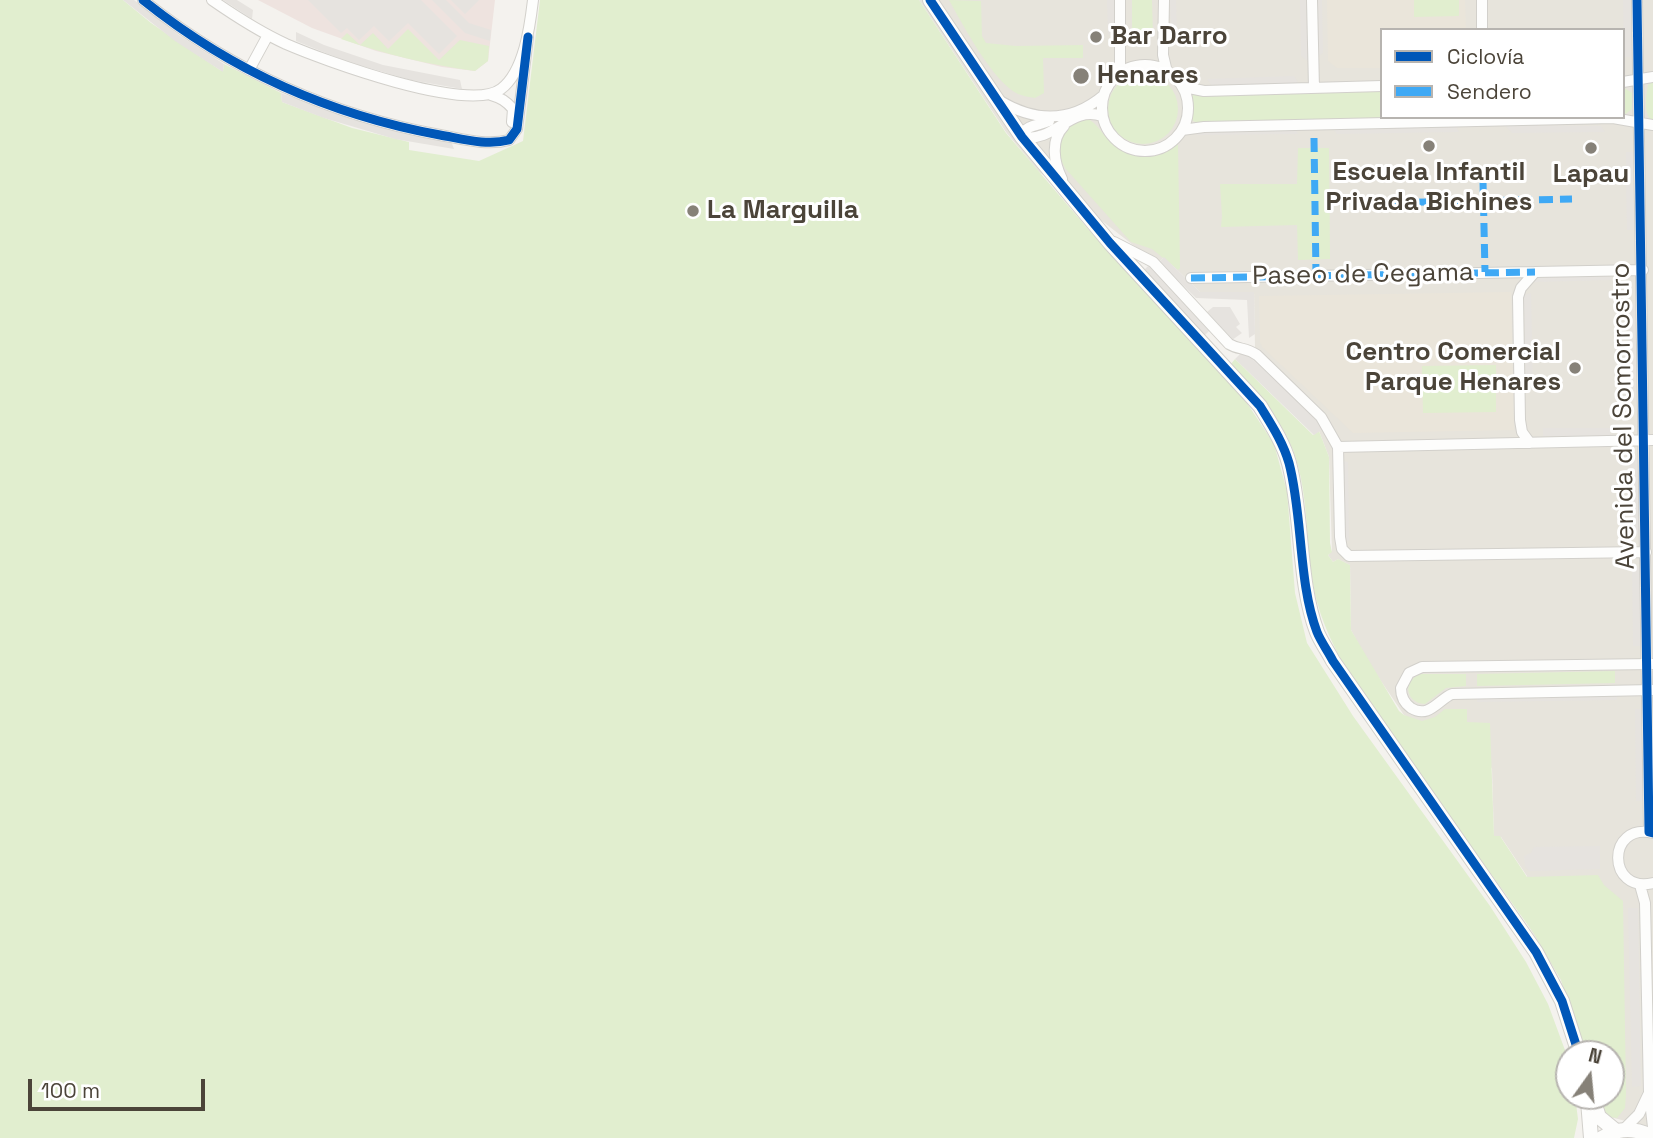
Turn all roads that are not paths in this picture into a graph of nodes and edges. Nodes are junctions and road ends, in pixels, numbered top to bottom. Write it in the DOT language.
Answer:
graph roads {
  1 [pos="143,0"];
  2 [pos="212,0"];
  3 [pos="533,0"];
  4 [pos="930,0"];
  5 [pos="1120,0"];
  6 [pos="1164,0"];
  7 [pos="1312,0"];
  8 [pos="1482,0"];
  9 [pos="1637,0"];
  10 [pos="1482,28"];
  11 [pos="268,35"];
  12 [pos="526,41"];
  13 [pos="249,70"];
  14 [pos="1167,72"];
  15 [pos="1120,73"];
  16 [pos="1653,77"];
  17 [pos="1639,80"];
  18 [pos="1179,82"];
  19 [pos="1625,82"];
  20 [pos="1380,86"];
  21 [pos="1314,88"];
  22 [pos="491,95"];
  23 [pos="1104,95"];
  24 [pos="994,97"];
  25 [pos="1102,116"];
  26 [pos="1066,117"];
  27 [pos="1562,119"];
  28 [pos="1618,119"];
  29 [pos="1640,124"];
  30 [pos="1653,125"];
  31 [pos="1182,130"];
  32 [pos="1021,136"];
  33 [pos="501,142"];
  34 [pos="1072,197"];
  35 [pos="1105,237"];
  36 [pos="1643,271"];
  37 [pos="1535,272"];
  38 [pos="1191,278"];
  39 [pos="1649,440"];
  40 [pos="1530,443"];
  41 [pos="1338,447"];
  42 [pos="1646,552"];
  43 [pos="1651,664"];
  44 [pos="1651,690"];
  45 [pos="1651,832"];
  46 [pos="1648,884"];
  47 [pos="1575,1040"];
  48 [pos="1651,1063"];
  49 [pos="1649,1093"];
  50 [pos="1590,1110"];
  51 [pos="1596,1110"];
  52 [pos="1653,1128"];
  53 [pos="1620,1130"];
  54 [pos="1653,1137"];
  55 [pos="1591,1138"];
  56 [pos="1602,1138"];
  1 -- 13 [label="street"];
  2 -- 11 [label="street"];
  3 -- 12 [label="street"];
  4 -- 24 [label="street"];
  5 -- 15 [label="street"];
  6 -- 14 [label="street"];
  7 -- 21 [label="street"];
  8 -- 10 [label="street"];
  9 -- 17 [label="street, Avenida del Somorrostro"];
  11 -- 13 [label="street"];
  11 -- 22 [label="street"];
  12 -- 22 [label="street"];
  12 -- 33 [label="street"];
  13 -- 33 [label="street"];
  14 -- 15 [label="street"];
  14 -- 18 [label="street"];
  15 -- 23 [label="street"];
  16 -- 17 [label="street"];
  17 -- 19 [label="street"];
  17 -- 29 [label="street, Avenida del Somorrostro"];
  18 -- 21 [label="street"];
  18 -- 31 [label="street"];
  20 -- 21 [label="street"];
  22 -- 33 [label="street"];
  23 -- 25 [label="street"];
  23 -- 26 [label="street"];
  24 -- 26 [label="street"];
  24 -- 32 [label="street"];
  25 -- 26 [label="street"];
  25 -- 31 [label="street"];
  26 -- 32 [label="street"];
  26 -- 34 [label="street"];
  27 -- 31 [label="street"];
  28 -- 29 [label="street"];
  29 -- 30 [label="street"];
  29 -- 36 [label="street, Avenida del Somorrostro"];
  32 -- 34 [label="street"];
  34 -- 35 [label="street"];
  35 -- 41 [label="street"];
  35 -- 47 [label="street"];
  36 -- 37 [label="street, Paseo de Cegama"];
  36 -- 39 [label="street, Avenida del Somorrostro"];
  37 -- 38 [label="street, Paseo de Cegama"];
  37 -- 40 [label="street"];
  39 -- 40 [label="street"];
  39 -- 42 [label="street, Avenida del Somorrostro"];
  40 -- 41 [label="street"];
  41 -- 42 [label="street"];
  42 -- 43 [label="street, Avenida del Somorrostro"];
  43 -- 44 [label="street, Avenida del Somorrostro"];
  43 -- 44 [label="street"];
  44 -- 45 [label="street, Avenida del Somorrostro"];
  45 -- 46 [label="street"];
  46 -- 48 [label="street"];
  48 -- 49 [label="street"];
  49 -- 52 [label="street"];
  49 -- 53 [label="street"];
  50 -- 55 [label="street"];
  51 -- 53 [label="street"];
  53 -- 54 [label="street"];
  53 -- 56 [label="street"];
}
